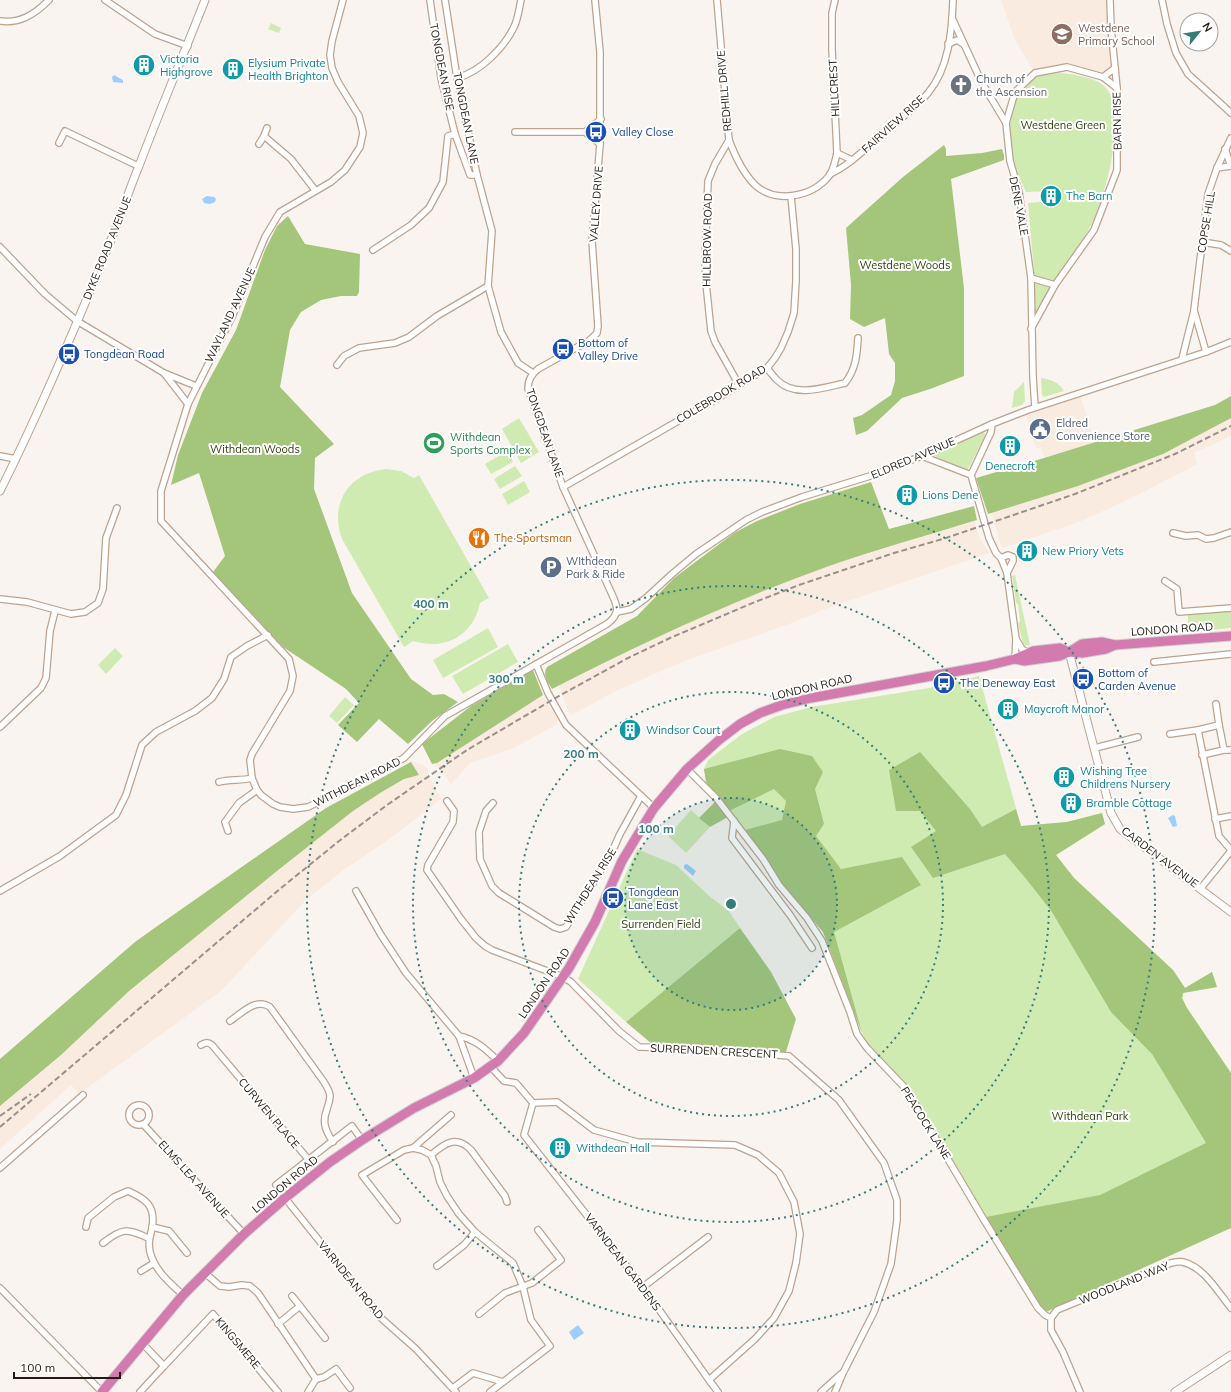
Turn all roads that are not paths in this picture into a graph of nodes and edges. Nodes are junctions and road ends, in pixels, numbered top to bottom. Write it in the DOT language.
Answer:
graph roads {
  1 [pos="49,0"];
  2 [pos="105,0"];
  3 [pos="205,0"];
  4 [pos="343,0"];
  5 [pos="430,0"];
  6 [pos="445,0"];
  7 [pos="521,0"];
  8 [pos="595,0"];
  9 [pos="717,0"];
  10 [pos="835,0"];
  11 [pos="953,0"];
  12 [pos="1110,0"];
  13 [pos="1162,0"];
  14 [pos="952,18"];
  15 [pos="0,21"];
  16 [pos="948,44"];
  17 [pos="964,44"];
  18 [pos="188,46"];
  19 [pos="1115,68"];
  20 [pos="1103,77"];
  21 [pos="457,78"];
  22 [pos="1117,88"];
  23 [pos="1231,113"];
  24 [pos="601,119"];
  25 [pos="1006,122"];
  26 [pos="267,128"];
  27 [pos="515,132"];
  28 [pos="585,132"];
  29 [pos="455,134"];
  30 [pos="264,136"];
  31 [pos="1231,138"];
  32 [pos="728,140"];
  33 [pos="59,143"];
  34 [pos="259,144"];
  35 [pos="600,144"];
  36 [pos="1225,149"];
  37 [pos="837,152"];
  38 [pos="852,160"];
  39 [pos="138,166"];
  40 [pos="1231,166"];
  41 [pos="1217,168"];
  42 [pos="830,174"];
  43 [pos="477,175"];
  44 [pos="315,190"];
  45 [pos="791,196"];
  46 [pos="1202,242"];
  47 [pos="0,247"];
  48 [pos="373,250"];
  49 [pos="1231,251"];
  50 [pos="1031,278"];
  51 [pos="1055,284"];
  52 [pos="488,286"];
  53 [pos="1194,310"];
  54 [pos="77,321"];
  55 [pos="1031,329"];
  56 [pos="858,338"];
  57 [pos="1231,342"];
  58 [pos="1206,352"];
  59 [pos="1182,359"];
  60 [pos="337,365"];
  61 [pos="767,368"];
  62 [pos="164,373"];
  63 [pos="533,373"];
  64 [pos="739,385"];
  65 [pos="196,386"];
  66 [pos="188,404"];
  67 [pos="1035,407"];
  68 [pos="992,424"];
  69 [pos="0,456"];
  70 [pos="922,456"];
  71 [pos="16,459"];
  72 [pos="971,475"];
  73 [pos="563,487"];
  74 [pos="0,491"];
  75 [pos="118,508"];
  76 [pos="1231,532"];
  77 [pos="1173,533"];
  78 [pos="1001,558"];
  79 [pos="1007,573"];
  80 [pos="1165,581"];
  81 [pos="0,599"];
  82 [pos="1231,608"];
  83 [pos="55,611"];
  84 [pos="618,612"];
  85 [pos="268,635"];
  86 [pos="1231,636"];
  87 [pos="1016,639"];
  88 [pos="1070,652"];
  89 [pos="1028,653"];
  90 [pos="1231,654"];
  91 [pos="1015,659"];
  92 [pos="1154,662"];
  93 [pos="537,663"];
  94 [pos="1216,704"];
  95 [pos="1219,725"];
  96 [pos="0,727"];
  97 [pos="1198,730"];
  98 [pos="1170,734"];
  99 [pos="1138,737"];
  100 [pos="1094,748"];
  101 [pos="1224,750"];
  102 [pos="1231,750"];
  103 [pos="1202,755"];
  104 [pos="687,769"];
  105 [pos="252,778"];
  106 [pos="219,782"];
  107 [pos="258,790"];
  108 [pos="641,796"];
  109 [pos="447,801"];
  110 [pos="493,803"];
  111 [pos="654,808"];
  112 [pos="1231,816"];
  113 [pos="1215,818"];
  114 [pos="734,821"];
  115 [pos="228,831"];
  116 [pos="1231,851"];
  117 [pos="1201,888"];
  118 [pos="0,891"];
  119 [pos="356,891"];
  120 [pos="1231,912"];
  121 [pos="812,948"];
  122 [pos="563,977"];
  123 [pos="230,1021"];
  124 [pos="459,1036"];
  125 [pos="201,1045"];
  126 [pos="495,1064"];
  127 [pos="474,1078"];
  128 [pos="83,1095"];
  129 [pos="533,1104"];
  130 [pos="451,1115"];
  131 [pos="143,1124"];
  132 [pos="362,1140"];
  133 [pos="333,1142"];
  134 [pos="413,1148"];
  135 [pos="431,1155"];
  136 [pos="308,1159"];
  137 [pos="0,1168"];
  138 [pos="276,1185"];
  139 [pos="285,1198"];
  140 [pos="507,1202"];
  141 [pos="398,1220"];
  142 [pos="86,1227"];
  143 [pos="152,1227"];
  144 [pos="538,1230"];
  145 [pos="475,1232"];
  146 [pos="244,1234"];
  147 [pos="708,1237"];
  148 [pos="148,1238"];
  149 [pos="103,1243"];
  150 [pos="187,1253"];
  151 [pos="154,1263"];
  152 [pos="437,1266"];
  153 [pos="141,1271"];
  154 [pos="205,1273"];
  155 [pos="523,1287"];
  156 [pos="643,1287"];
  157 [pos="0,1288"];
  158 [pos="183,1295"];
  159 [pos="292,1296"];
  160 [pos="300,1306"];
  161 [pos="1231,1308"];
  162 [pos="479,1314"];
  163 [pos="1051,1318"];
  164 [pos="278,1324"];
  165 [pos="325,1338"];
  166 [pos="143,1344"];
  167 [pos="1231,1355"];
  168 [pos="164,1366"];
  169 [pos="843,1373"];
  170 [pos="316,1379"];
  171 [pos="709,1380"];
  172 [pos="503,1382"];
  173 [pos="350,1388"];
  174 [pos="455,1390"];
  175 [pos="102,1392"];
  176 [pos="140,1392"];
  177 [pos="278,1392"];
  178 [pos="308,1392"];
  179 [pos="490,1392"];
  180 [pos="718,1392"];
  181 [pos="821,1392"];
  182 [pos="835,1392"];
  183 [pos="1080,1392"];
  184 [pos="1175,1392"];
  1 -- 15 [label="street"];
  2 -- 18 [label="street"];
  3 -- 18 [label="street, DYKE ROAD AVENUE"];
  4 -- 44 [label="street, WAYLAND AVENUE"];
  5 -- 29 [label="street, TONGDEAN RISE"];
  6 -- 21 [label="street, TONGDEAN LANE"];
  7 -- 21 [label="street"];
  8 -- 24 [label="street, VALLEY DRIVE"];
  9 -- 32 [label="street, REDHILL DRIVE"];
  10 -- 37 [label="street, HILLCREST"];
  11 -- 14 [label="street, FAIRVIEW RISE"];
  12 -- 19 [label="street"];
  13 -- 23 [label="street"];
  14 -- 16 [label="street, FAIRVIEW RISE"];
  14 -- 17 [label="street, DENE VALE"];
  16 -- 17 [label="street"];
  16 -- 38 [label="street, FAIRVIEW RISE"];
  17 -- 25 [label="street, DENE VALE"];
  18 -- 39 [label="street, DYKE ROAD AVENUE"];
  19 -- 20 [label="street"];
  19 -- 22 [label="street"];
  20 -- 22 [label="street, BARN RISE"];
  20 -- 25 [label="street, BARN RISE"];
  21 -- 43 [label="street, TONGDEAN LANE"];
  22 -- 51 [label="street, BARN RISE"];
  24 -- 28 [label="street"];
  24 -- 35 [label="street, VALLEY DRIVE"];
  25 -- 50 [label="street, DENE VALE"];
  26 -- 30 [label="street"];
  27 -- 28 [label="street"];
  28 -- 35 [label="street"];
  29 -- 43 [label="street, TONGDEAN RISE"];
  29 -- 48 [label="street"];
  30 -- 34 [label="street"];
  30 -- 44 [label="street"];
  31 -- 36 [label="street, COPSE HILL"];
  32 -- 45 [label="street, REDHILL DRIVE"];
  32 -- 64 [label="street, HILLBROW ROAD"];
  33 -- 39 [label="street"];
  35 -- 63 [label="street, VALLEY DRIVE"];
  36 -- 40 [label="street"];
  36 -- 41 [label="street, COPSE HILL"];
  37 -- 38 [label="street, FAIRVIEW RISE"];
  37 -- 42 [label="street, HILLCREST"];
  38 -- 42 [label="street, FAIRVIEW RISE"];
  39 -- 54 [label="street, DYKE ROAD AVENUE"];
  40 -- 41 [label="street"];
  41 -- 46 [label="street, COPSE HILL"];
  42 -- 45 [label="street, REDHILL DRIVE"];
  43 -- 52 [label="street, TONGDEAN LANE"];
  44 -- 65 [label="street, WAYLAND AVENUE"];
  45 -- 61 [label="street, COLEBROOK ROAD"];
  46 -- 49 [label="street"];
  46 -- 53 [label="street, COPSE HILL"];
  47 -- 54 [label="street"];
  50 -- 51 [label="street"];
  50 -- 55 [label="street, DENE VALE"];
  51 -- 55 [label="street, BARN RISE"];
  52 -- 60 [label="street"];
  52 -- 63 [label="street, TONGDEAN LANE"];
  53 -- 58 [label="street, COPSE HILL"];
  53 -- 59 [label="street, COPSE HILL"];
  54 -- 62 [label="street"];
  54 -- 71 [label="street, DYKE ROAD AVENUE"];
  55 -- 67 [label="street, DENE VALE"];
  56 -- 61 [label="street"];
  57 -- 58 [label="street, ELDRED AVENUE"];
  58 -- 59 [label="street, ELDRED AVENUE"];
  59 -- 67 [label="street, ELDRED AVENUE"];
  61 -- 64 [label="street, COLEBROOK ROAD"];
  62 -- 65 [label="street"];
  62 -- 66 [label="street"];
  63 -- 73 [label="street, TONGDEAN LANE"];
  64 -- 73 [label="street, COLEBROOK ROAD"];
  65 -- 66 [label="street, WAYLAND AVENUE"];
  66 -- 85 [label="street, WAYLAND AVENUE"];
  67 -- 68 [label="street, ELDRED AVENUE"];
  68 -- 70 [label="street, ELDRED AVENUE"];
  68 -- 72 [label="street"];
  69 -- 71 [label="street"];
  70 -- 72 [label="street"];
  70 -- 84 [label="street, ELDRED AVENUE"];
  71 -- 74 [label="street, DYKE ROAD AVENUE"];
  72 -- 78 [label="street"];
  73 -- 84 [label="street, TONGDEAN LANE"];
  75 -- 83 [label="street"];
  76 -- 77 [label="street"];
  78 -- 79 [label="street"];
  78 -- 79 [label="street"];
  79 -- 87 [label="street"];
  80 -- 82 [label="street"];
  81 -- 83 [label="street"];
  83 -- 96 [label="street"];
  84 -- 93 [label="street"];
  85 -- 105 [label="street, WITHDEAN ROAD"];
  85 -- 118 [label="street"];
  86 -- 88 [label="highway, LONDON ROAD"];
  87 -- 89 [label="street"];
  87 -- 91 [label="street"];
  88 -- 89 [label="highway, LONDON ROAD"];
  88 -- 91 [label="highway, LONDON ROAD"];
  88 -- 100 [label="street, CARDEN AVENUE"];
  89 -- 91 [label="highway, LONDON ROAD"];
  90 -- 92 [label="street"];
  91 -- 104 [label="highway, LONDON ROAD"];
  93 -- 107 [label="street, WITHDEAN ROAD"];
  93 -- 108 [label="street"];
  94 -- 95 [label="street"];
  95 -- 97 [label="street"];
  95 -- 101 [label="street"];
  97 -- 98 [label="street"];
  97 -- 103 [label="street"];
  99 -- 100 [label="street"];
  100 -- 117 [label="street, CARDEN AVENUE"];
  101 -- 102 [label="street"];
  101 -- 103 [label="street"];
  103 -- 113 [label="street"];
  104 -- 111 [label="highway, LONDON ROAD"];
  104 -- 114 [label="street, PEACOCK LANE"];
  105 -- 106 [label="street"];
  105 -- 107 [label="street, WITHDEAN ROAD"];
  107 -- 115 [label="street"];
  108 -- 110 [label="street, WITHDEAN RISE"];
  108 -- 111 [label="street"];
  109 -- 122 [label="street, SURRENDEN CRESCENT"];
  111 -- 122 [label="highway, LONDON ROAD"];
  112 -- 113 [label="street"];
  113 -- 116 [label="street"];
  114 -- 121 [label="street"];
  114 -- 163 [label="street, PEACOCK LANE"];
  116 -- 117 [label="street"];
  117 -- 120 [label="street, CARDEN AVENUE"];
  119 -- 124 [label="street"];
  122 -- 126 [label="highway, LONDON ROAD"];
  122 -- 169 [label="street, SURRENDEN CRESCENT"];
  123 -- 133 [label="street"];
  124 -- 126 [label="street"];
  124 -- 127 [label="street"];
  125 -- 136 [label="street, CURWEN PLACE"];
  126 -- 127 [label="highway, LONDON ROAD"];
  126 -- 129 [label="street"];
  127 -- 132 [label="highway, LONDON ROAD"];
  128 -- 137 [label="street"];
  129 -- 156 [label="street, VARNDEAN GARDENS"];
  129 -- 171 [label="street"];
  130 -- 134 [label="street"];
  131 -- 146 [label="street, ELMS LEA AVENUE"];
  132 -- 133 [label="street"];
  132 -- 139 [label="highway, LONDON ROAD"];
  133 -- 136 [label="street"];
  134 -- 135 [label="street"];
  134 -- 141 [label="street"];
  135 -- 140 [label="street"];
  135 -- 145 [label="street"];
  136 -- 138 [label="street"];
  139 -- 146 [label="highway, LONDON ROAD"];
  139 -- 174 [label="street, VARNDEAN ROAD"];
  142 -- 143 [label="street"];
  143 -- 148 [label="street"];
  143 -- 150 [label="street"];
  144 -- 155 [label="street"];
  145 -- 152 [label="street"];
  145 -- 155 [label="street"];
  146 -- 154 [label="highway, LONDON ROAD"];
  147 -- 156 [label="street"];
  148 -- 149 [label="street"];
  148 -- 151 [label="street"];
  151 -- 153 [label="street"];
  151 -- 158 [label="street"];
  154 -- 158 [label="highway, LONDON ROAD"];
  154 -- 164 [label="street"];
  155 -- 162 [label="street"];
  155 -- 172 [label="street"];
  156 -- 171 [label="street, VARNDEAN GARDENS"];
  157 -- 175 [label="street"];
  158 -- 166 [label="highway, LONDON ROAD"];
  159 -- 160 [label="street"];
  160 -- 164 [label="street"];
  160 -- 165 [label="street"];
  161 -- 163 [label="street, WOODLAND WAY"];
  163 -- 183 [label="street"];
  164 -- 170 [label="street"];
  166 -- 168 [label="street"];
  166 -- 175 [label="highway, LONDON ROAD"];
  167 -- 184 [label="street"];
  168 -- 176 [label="street, KINGSMERE"];
  168 -- 177 [label="street, KINGSMERE"];
  169 -- 181 [label="street, SURRENDEN CRESCENT"];
  169 -- 182 [label="street, SURRENDEN CRESCENT"];
  170 -- 173 [label="street"];
  170 -- 178 [label="street"];
  171 -- 180 [label="street, VARNDEAN GARDENS"];
  172 -- 174 [label="street"];
  172 -- 179 [label="street"];
}
